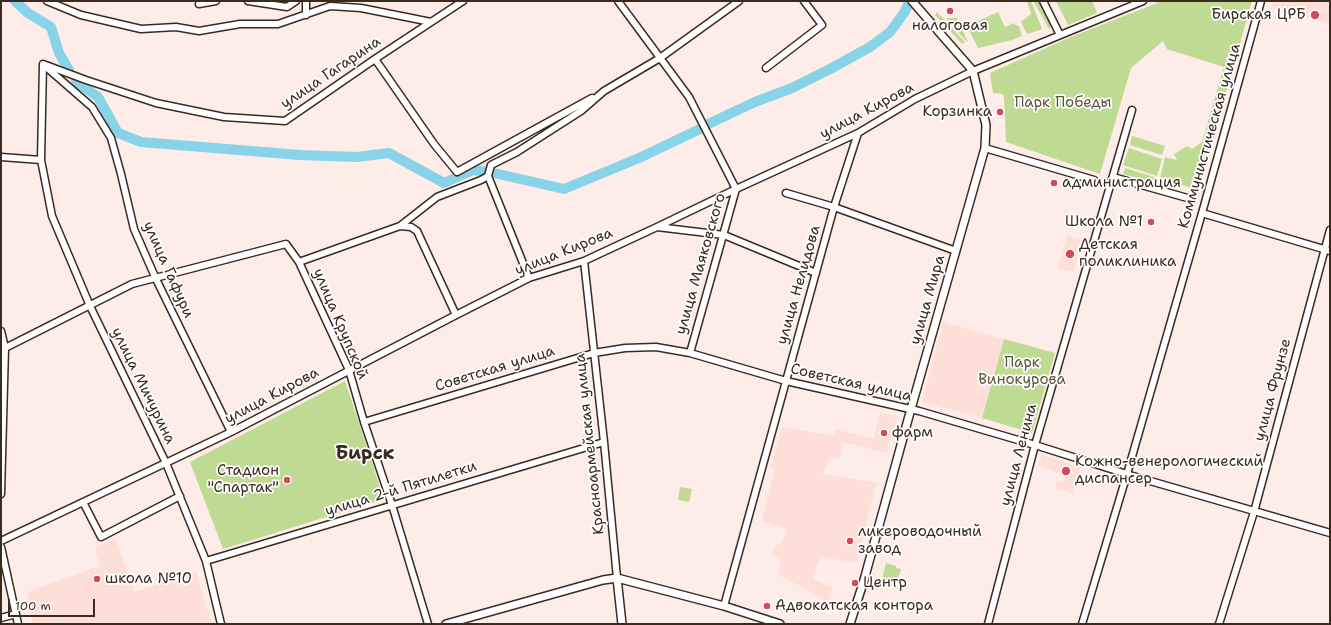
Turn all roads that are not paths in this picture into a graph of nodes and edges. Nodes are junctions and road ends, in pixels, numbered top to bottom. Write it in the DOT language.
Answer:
graph roads {
  1 [pos="47,1"];
  2 [pos="216,1"];
  3 [pos="248,1"];
  4 [pos="296,1"];
  5 [pos="306,1"];
  6 [pos="463,1"];
  7 [pos="618,1"];
  8 [pos="739,1"];
  9 [pos="804,1"];
  10 [pos="1043,1"];
  11 [pos="1143,1"];
  12 [pos="1261,1"];
  13 [pos="913,3"];
  14 [pos="199,4"];
  15 [pos="306,15"];
  16 [pos="431,22"];
  17 [pos="1060,35"];
  18 [pos="660,58"];
  19 [pos="375,59"];
  20 [pos="43,64"];
  21 [pos="766,68"];
  22 [pos="973,71"];
  23 [pos="604,91"];
  24 [pos="1132,110"];
  25 [pos="858,133"];
  26 [pos="985,148"];
  27 [pos="1,157"];
  28 [pos="41,160"];
  29 [pos="488,176"];
  30 [pos="1113,176"];
  31 [pos="1094,180"];
  32 [pos="736,189"];
  33 [pos="786,194"];
  34 [pos="1191,199"];
  35 [pos="834,207"];
  36 [pos="1202,213"];
  37 [pos="400,226"];
  38 [pos="657,227"];
  39 [pos="1330,230"];
  40 [pos="724,234"];
  41 [pos="956,251"];
  42 [pos="1327,251"];
  43 [pos="584,261"];
  44 [pos="299,262"];
  45 [pos="816,273"];
  46 [pos="156,278"];
  47 [pos="529,278"];
  48 [pos="90,306"];
  49 [pos="456,315"];
  50 [pos="1,331"];
  51 [pos="3,349"];
  52 [pos="594,353"];
  53 [pos="690,353"];
  54 [pos="349,370"];
  55 [pos="786,381"];
  56 [pos="910,410"];
  57 [pos="364,422"];
  58 [pos="231,432"];
  59 [pos="604,442"];
  60 [pos="1035,445"];
  61 [pos="166,463"];
  62 [pos="1127,474"];
  63 [pos="1,494"];
  64 [pos="180,496"];
  65 [pos="84,502"];
  66 [pos="392,505"];
  67 [pos="1254,512"];
  68 [pos="1330,533"];
  69 [pos="1,541"];
  70 [pos="1,547"];
  71 [pos="206,560"];
  72 [pos="616,578"];
  73 [pos="724,606"];
  74 [pos="16,614"];
  75 [pos="1,618"];
  76 [pos="18,624"];
  77 [pos="222,624"];
  78 [pos="428,624"];
  79 [pos="446,624"];
  80 [pos="622,624"];
  81 [pos="780,624"];
  82 [pos="850,624"];
  83 [pos="988,624"];
  84 [pos="1082,624"];
  85 [pos="1219,624"];
  1 -- 15 [label="street"];
  2 -- 14 [label="street"];
  3 -- 4 [label="street"];
  5 -- 15 [label="street"];
  6 -- 16 [label="street, улица Гагарина"];
  7 -- 18 [label="street, улица Маяковского"];
  8 -- 18 [label="street"];
  9 -- 21 [label="street"];
  10 -- 17 [label="street"];
  11 -- 17 [label="street, улица Кирова"];
  12 -- 36 [label="street, Коммунистическая улица"];
  13 -- 22 [label="main road, улица Мира"];
  15 -- 16 [label="street"];
  16 -- 19 [label="street, улица Гагарина"];
  17 -- 22 [label="street, улица Кирова"];
  18 -- 23 [label="street"];
  18 -- 32 [label="street, улица Маяковского"];
  19 -- 20 [label="street, улица Гагарина"];
  19 -- 23 [label="street"];
  20 -- 28 [label="street, улица Мичурина"];
  20 -- 46 [label="street, улица Гафури"];
  22 -- 25 [label="street, улица Кирова"];
  22 -- 26 [label="main road, улица Мира"];
  23 -- 29 [label="street"];
  24 -- 30 [label="street, улица Ленина"];
  25 -- 32 [label="street, улица Кирова"];
  25 -- 35 [label="street, улица Нелидова"];
  26 -- 31 [label="street"];
  26 -- 41 [label="main road, улица Мира"];
  27 -- 28 [label="street"];
  28 -- 48 [label="street, улица Мичурина"];
  29 -- 37 [label="street"];
  29 -- 47 [label="street"];
  30 -- 34 [label="street"];
  30 -- 60 [label="street, улица Ленина"];
  32 -- 38 [label="street, улица Кирова"];
  32 -- 40 [label="street, улица Маяковского"];
  33 -- 35 [label="street"];
  35 -- 41 [label="street"];
  35 -- 45 [label="street, улица Нелидова"];
  36 -- 42 [label="street"];
  36 -- 62 [label="street, Коммунистическая улица"];
  37 -- 44 [label="street"];
  37 -- 49 [label="street"];
  38 -- 40 [label="street"];
  38 -- 43 [label="street, улица Кирова"];
  39 -- 42 [label="street, улица Фрунзе"];
  40 -- 45 [label="street"];
  40 -- 53 [label="street, улица Маяковского"];
  41 -- 56 [label="main road, улица Мира"];
  42 -- 67 [label="street, улица Фрунзе"];
  43 -- 47 [label="street, улица Кирова"];
  43 -- 52 [label="street, Красноармейская улица"];
  44 -- 46 [label="street, улица Крупской"];
  44 -- 54 [label="street, улица Крупской"];
  45 -- 55 [label="street, улица Нелидова"];
  46 -- 48 [label="street"];
  46 -- 58 [label="street, улица Гафури"];
  47 -- 49 [label="street, улица Кирова"];
  48 -- 51 [label="street"];
  48 -- 61 [label="street, улица Мичурина"];
  49 -- 54 [label="street, улица Кирова"];
  50 -- 51 [label="street"];
  51 -- 63 [label="street"];
  52 -- 53 [label="street, Советская улица"];
  52 -- 57 [label="street, Советская улица"];
  52 -- 59 [label="street, Красноармейская улица"];
  53 -- 55 [label="street, Советская улица"];
  54 -- 57 [label="street, улица Крупской"];
  54 -- 58 [label="street, улица Кирова"];
  55 -- 56 [label="street, Советская улица"];
  55 -- 73 [label="street, улица Нелидова"];
  56 -- 60 [label="street, Советская улица"];
  56 -- 82 [label="main road, улица Мира"];
  57 -- 66 [label="street, улица Крупской"];
  58 -- 61 [label="street, улица Кирова"];
  59 -- 66 [label="street, улица 2-й Пятилетки"];
  59 -- 72 [label="street, Красноармейская улица"];
  60 -- 62 [label="street, Советская улица"];
  60 -- 83 [label="street, улица Ленина"];
  61 -- 64 [label="street, улица Мичурина"];
  61 -- 65 [label="street, улица Кирова"];
  62 -- 67 [label="street, Советская улица"];
  62 -- 84 [label="street, Коммунистическая улица"];
  64 -- 65 [label="street"];
  64 -- 71 [label="street, улица Мичурина"];
  65 -- 69 [label="street, улица Кирова"];
  66 -- 71 [label="street, улица 2-й Пятилетки"];
  66 -- 78 [label="street, улица Крупской"];
  67 -- 68 [label="street, Советская улица"];
  67 -- 85 [label="street, улица Фрунзе"];
  70 -- 74 [label="street"];
  71 -- 77 [label="street, улица Мичурина"];
  72 -- 73 [label="main road"];
  72 -- 79 [label="main road"];
  72 -- 80 [label="main road, Красноармейская улица"];
  73 -- 81 [label="main road"];
  74 -- 75 [label="street"];
  74 -- 76 [label="street"];
}
